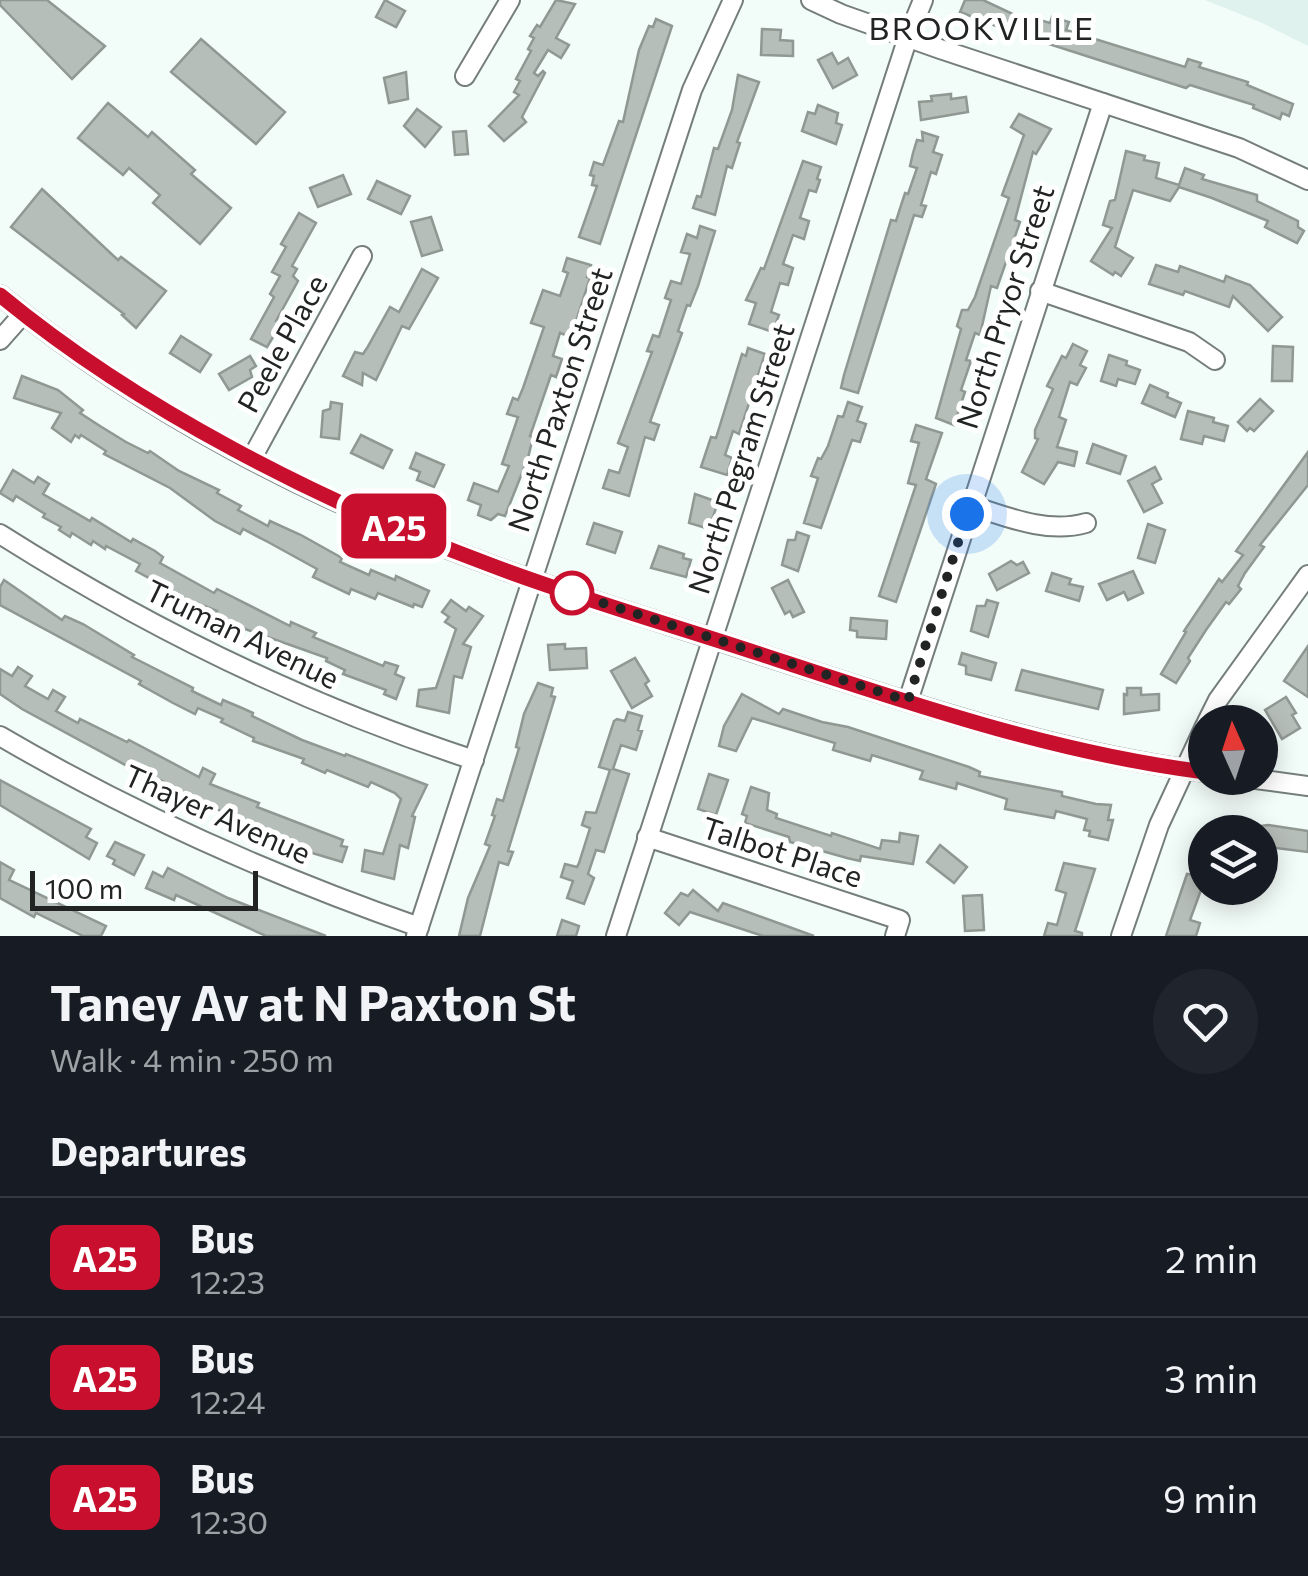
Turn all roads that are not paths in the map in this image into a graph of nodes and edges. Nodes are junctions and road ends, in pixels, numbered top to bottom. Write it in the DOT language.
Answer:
graph roads {
  1 [pos="510,0"];
  2 [pos="733,0"];
  3 [pos="811,0"];
  4 [pos="924,0"];
  5 [pos="908,37"];
  6 [pos="465,76"];
  7 [pos="1103,103"];
  8 [pos="1308,180"];
  9 [pos="362,256"];
  10 [pos="1040,291"];
  11 [pos="0,295"];
  12 [pos="23,314"];
  13 [pos="0,340"];
  14 [pos="1215,360"];
  15 [pos="252,458"];
  16 [pos="970,505"];
  17 [pos="1086,523"];
  18 [pos="0,534"];
  19 [pos="1308,575"];
  20 [pos="530,579"];
  21 [pos="712,639"];
  22 [pos="908,701"];
  23 [pos="1217,705"];
  24 [pos="0,736"];
  25 [pos="1188,758"];
  26 [pos="474,760"];
  27 [pos="1182,769"];
  28 [pos="1188,770"];
  29 [pos="1278,782"];
  30 [pos="1308,786"];
  31 [pos="647,837"];
  32 [pos="898,928"];
  33 [pos="417,932"];
  34 [pos="616,936"];
  35 [pos="1121,936"];
  1 -- 6 [label="street"];
  2 -- 20 [label="street, North Paxton Street"];
  3 -- 5 [label="street"];
  4 -- 5 [label="street, North Pegram Street"];
  5 -- 7 [label="street"];
  5 -- 21 [label="street, North Pegram Street"];
  7 -- 8 [label="street"];
  7 -- 10 [label="street, North Pryor Street"];
  9 -- 15 [label="street, Peele Place"];
  10 -- 14 [label="street"];
  10 -- 16 [label="street, North Pryor Street"];
  11 -- 12 [label="street"];
  12 -- 13 [label="street"];
  12 -- 15 [label="street"];
  15 -- 20 [label="street"];
  16 -- 17 [label="street"];
  16 -- 22 [label="street, North Pryor Street"];
  18 -- 26 [label="street, Truman Avenue"];
  19 -- 23 [label="street"];
  20 -- 21 [label="street"];
  20 -- 26 [label="street, North Paxton Street"];
  21 -- 22 [label="street"];
  21 -- 31 [label="street, North Pegram Street"];
  22 -- 27 [label="street"];
  24 -- 33 [label="street, Thayer Avenue"];
  25 -- 27 [label="street"];
  26 -- 33 [label="street, North Paxton Street"];
  27 -- 28 [label="street"];
  27 -- 35 [label="street"];
  29 -- 30 [label="street"];
  31 -- 32 [label="street, Talbot Place"];
  31 -- 34 [label="street, North Pegram Street"];
}
